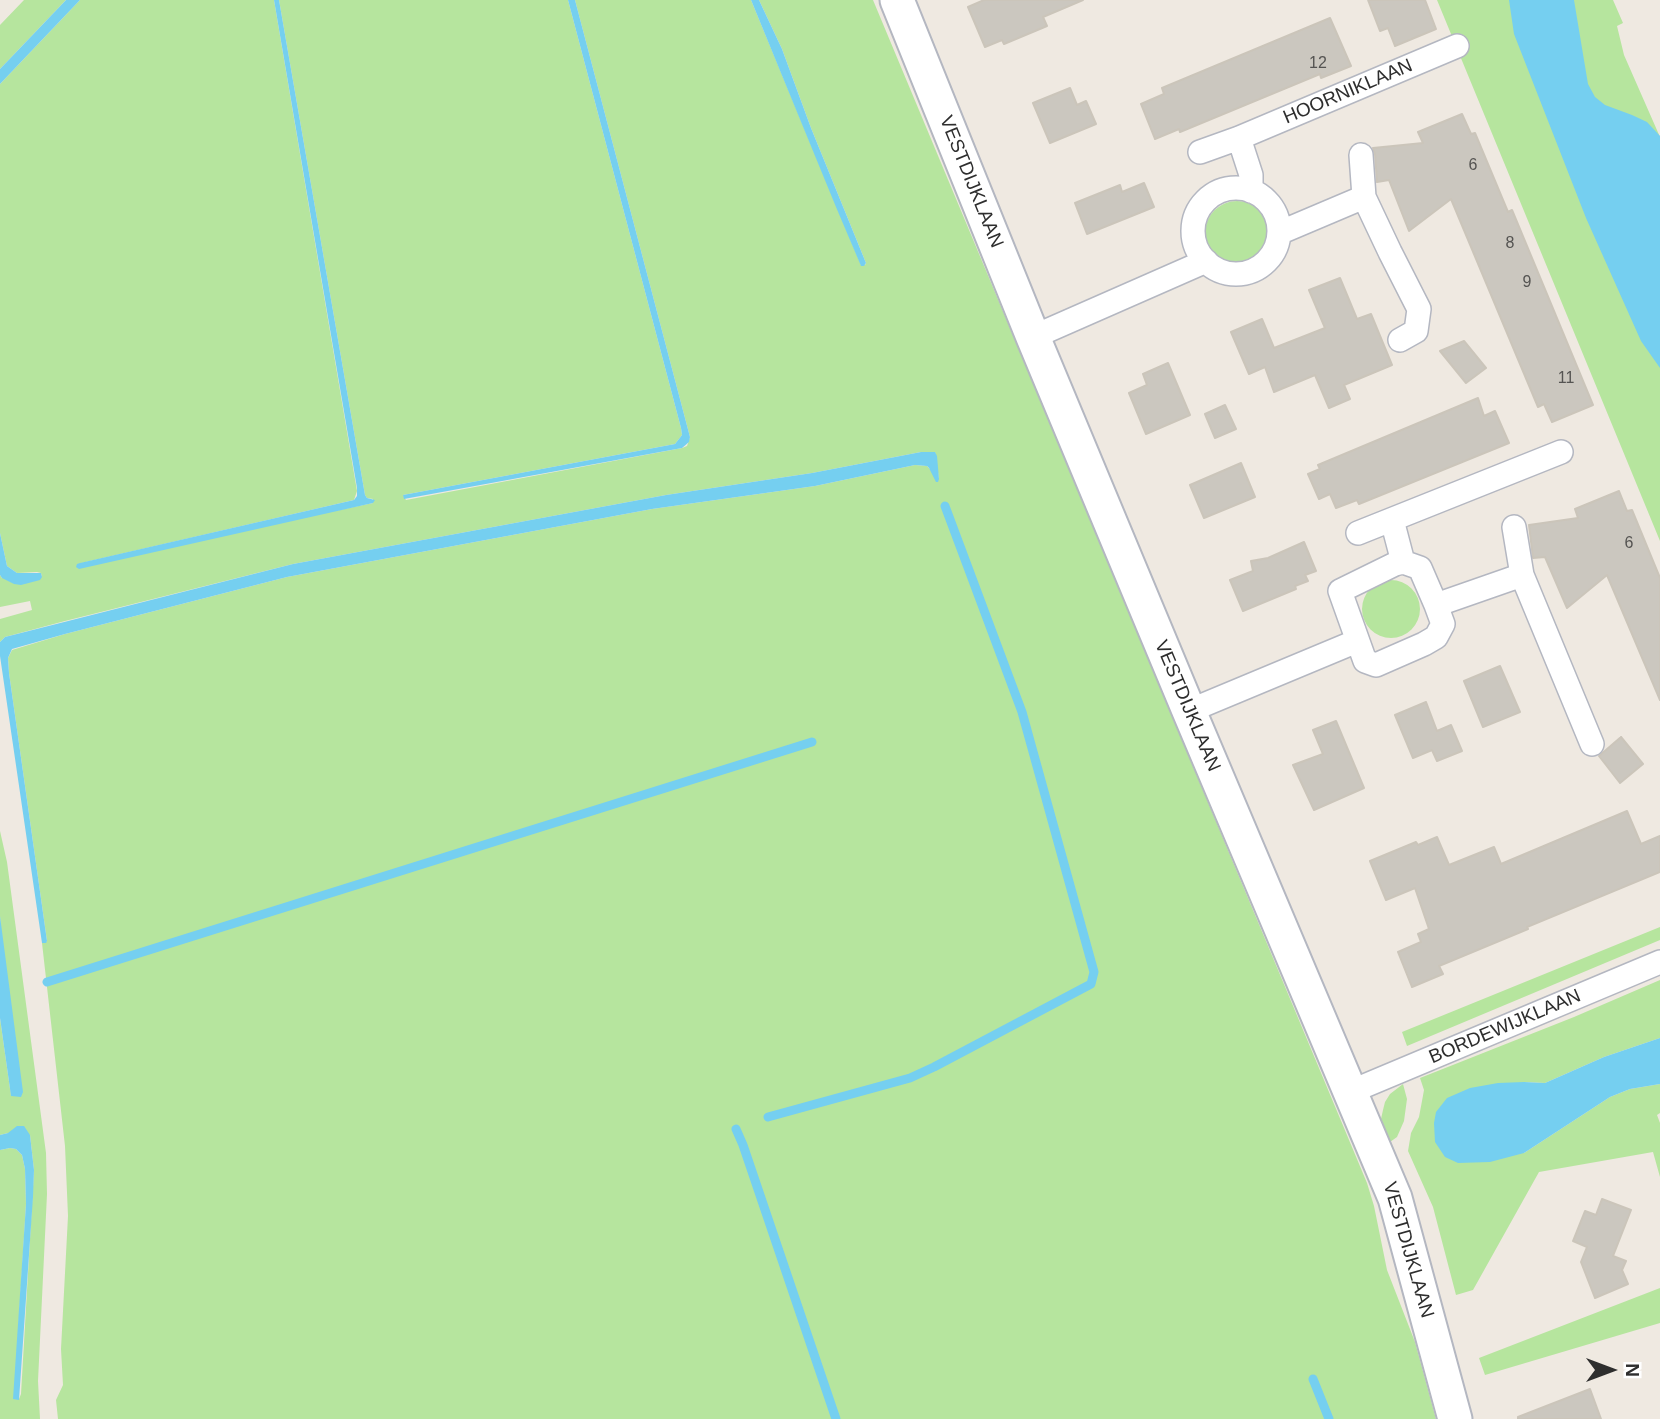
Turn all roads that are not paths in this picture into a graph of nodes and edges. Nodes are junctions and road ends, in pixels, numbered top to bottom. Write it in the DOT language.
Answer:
graph roads {
  1 [pos="897,0"];
  2 [pos="1457,46"];
  3 [pos="1239,138"];
  4 [pos="1200,152"];
  5 [pos="1361,155"];
  6 [pos="1251,191"];
  7 [pos="1364,197"];
  8 [pos="1279,233"];
  9 [pos="1206,261"];
  10 [pos="1033,337"];
  11 [pos="1400,340"];
  12 [pos="1561,453"];
  13 [pos="1392,520"];
  14 [pos="1514,527"];
  15 [pos="1358,533"];
  16 [pos="1403,562"];
  17 [pos="1522,575"];
  18 [pos="1436,606"];
  19 [pos="1357,641"];
  20 [pos="1189,711"];
  21 [pos="1592,744"];
  22 [pos="1660,962"];
  23 [pos="1350,1092"];
  24 [pos="1455,1419"];
  1 -- 10 [label="street, VESTDIJKLAAN"];
  2 -- 3 [label="street, HOORNIKLAAN"];
  3 -- 4 [label="street, HOORNIKLAAN"];
  3 -- 6 [label="street"];
  5 -- 7 [label="street"];
  6 -- 8 [label="street"];
  6 -- 9 [label="street"];
  7 -- 8 [label="street"];
  7 -- 11 [label="street"];
  8 -- 9 [label="street"];
  9 -- 10 [label="street"];
  10 -- 20 [label="street, VESTDIJKLAAN"];
  12 -- 13 [label="street"];
  13 -- 15 [label="street"];
  13 -- 16 [label="street"];
  14 -- 17 [label="street"];
  16 -- 18 [label="street"];
  16 -- 19 [label="street"];
  17 -- 18 [label="street"];
  17 -- 21 [label="street"];
  18 -- 19 [label="street"];
  19 -- 20 [label="street"];
  20 -- 23 [label="street, VESTDIJKLAAN"];
  22 -- 23 [label="street, BORDEWIJKLAAN"];
  23 -- 24 [label="street, VESTDIJKLAAN"];
}
